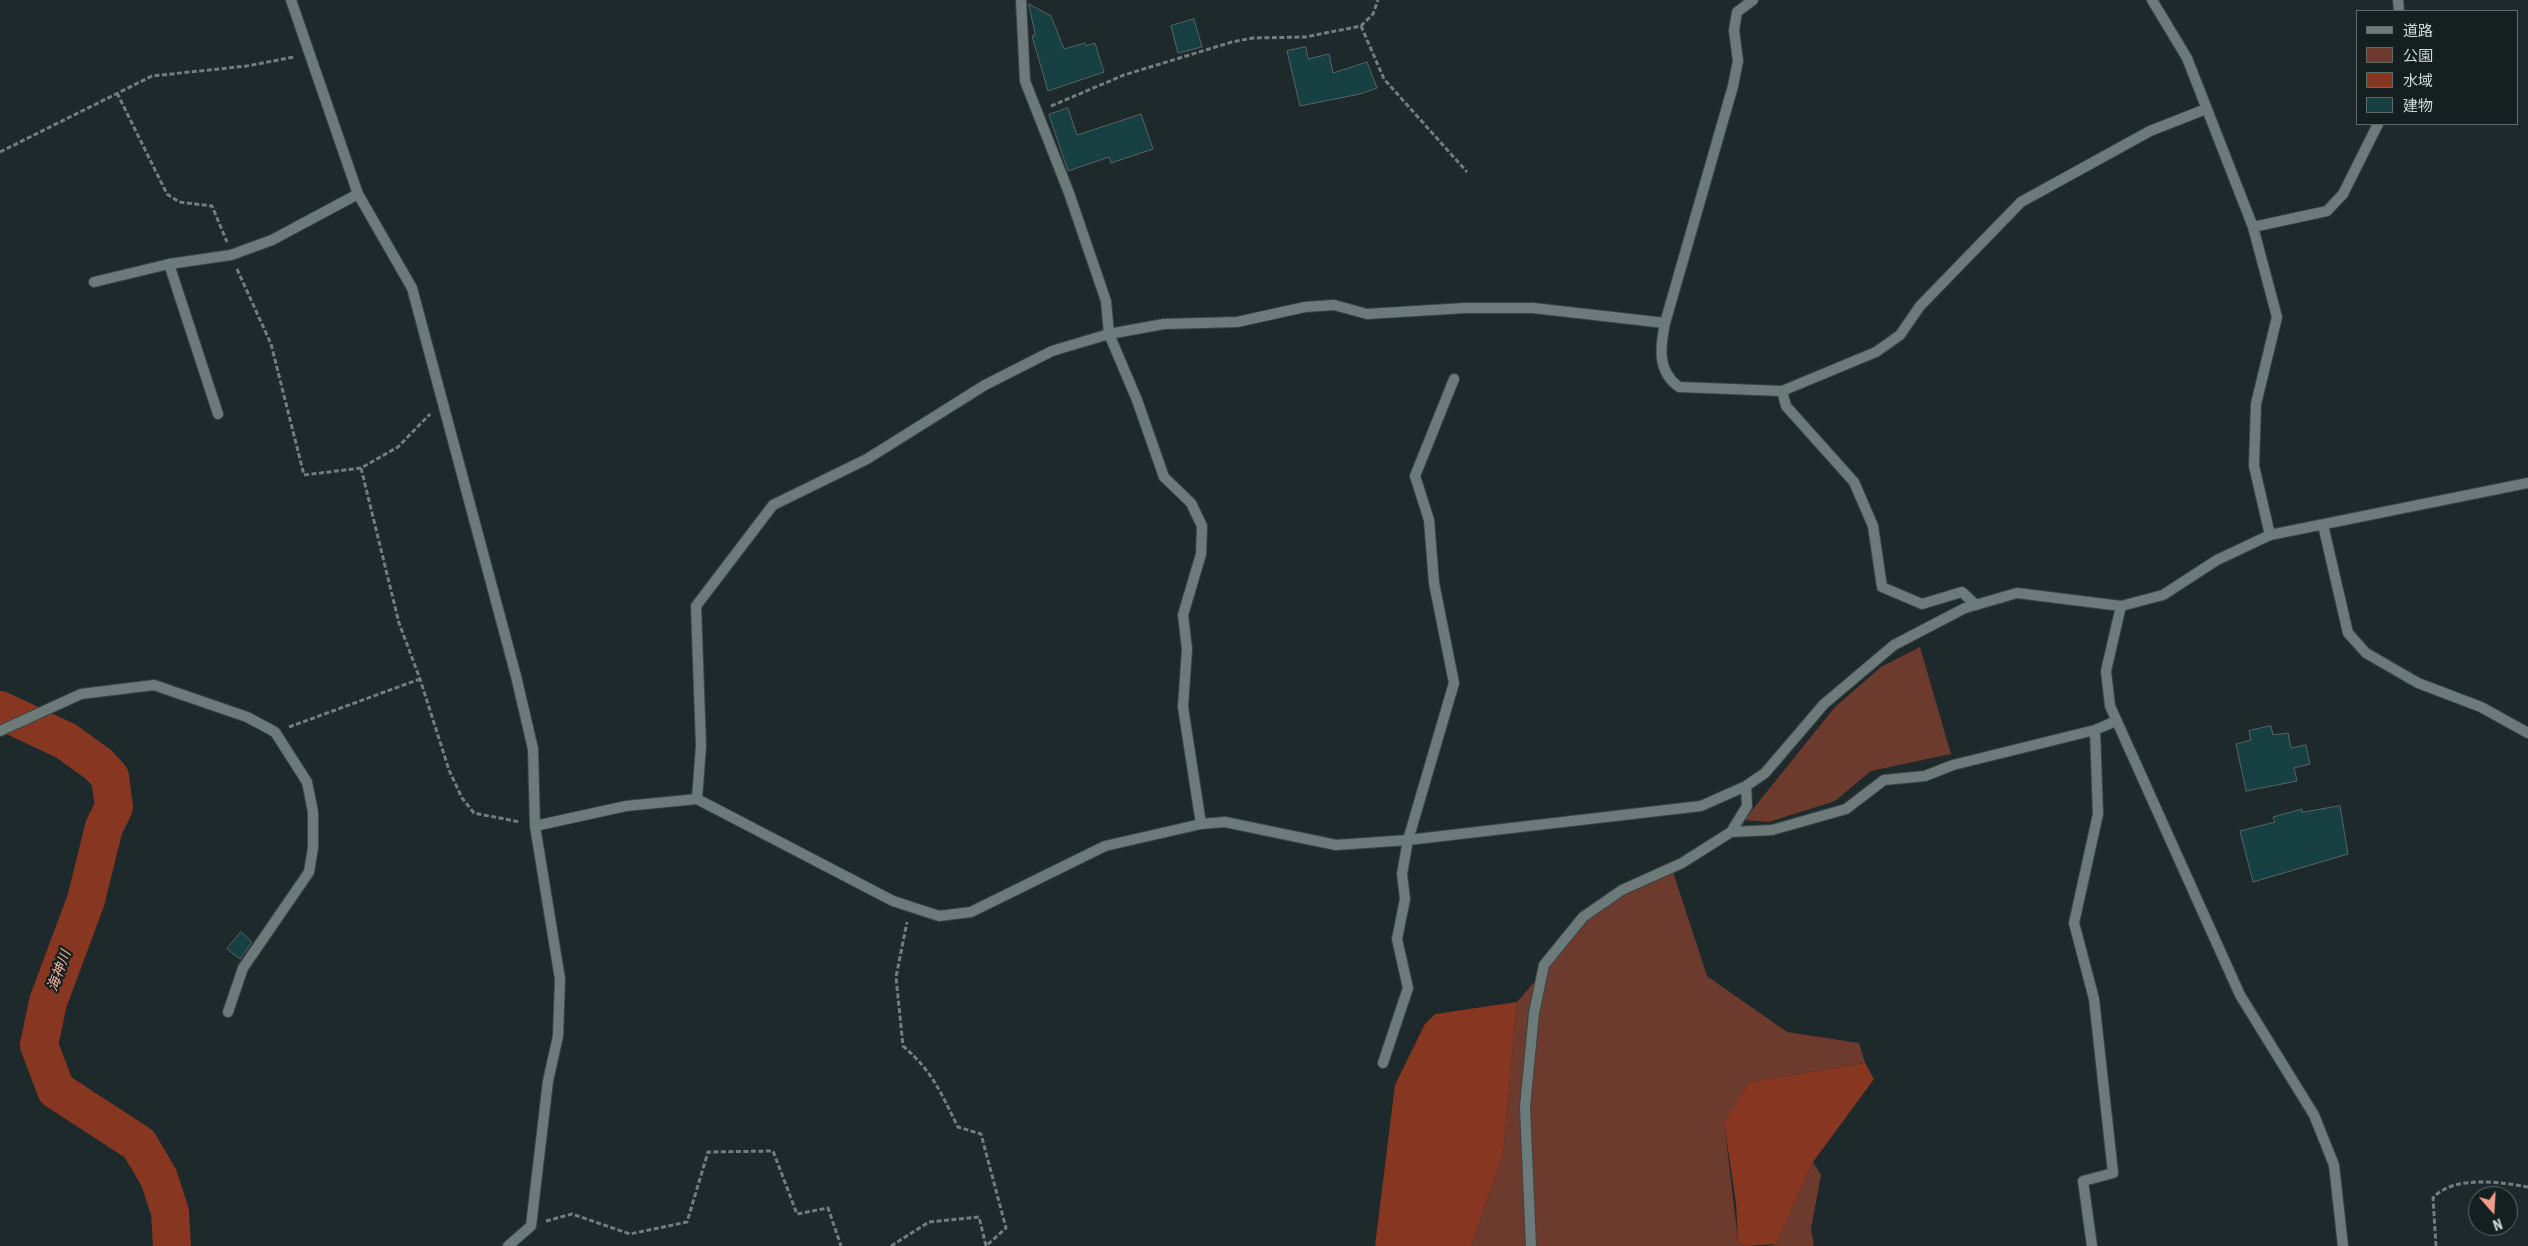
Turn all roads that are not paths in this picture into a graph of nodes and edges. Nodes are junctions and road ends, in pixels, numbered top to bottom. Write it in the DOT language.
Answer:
graph roads {
  1 [pos="291,0"];
  2 [pos="1021,0"];
  3 [pos="1753,0"];
  4 [pos="2152,0"];
  5 [pos="2206,109"];
  6 [pos="2378,125"];
  7 [pos="358,194"];
  8 [pos="2253,227"];
  9 [pos="169,264"];
  10 [pos="94,282"];
  11 [pos="1665,323"];
  12 [pos="1109,334"];
  13 [pos="1454,379"];
  14 [pos="1782,391"];
  15 [pos="218,414"];
  16 [pos="2528,483"];
  17 [pos="2323,525"];
  18 [pos="2270,535"];
  19 [pos="1976,605"];
  20 [pos="2121,606"];
  21 [pos="2116,721"];
  22 [pos="2095,730"];
  23 [pos="0,731"];
  24 [pos="2528,733"];
  25 [pos="1746,786"];
  26 [pos="698,800"];
  27 [pos="1201,824"];
  28 [pos="535,826"];
  29 [pos="1731,832"];
  30 [pos="1408,840"];
  31 [pos="228,1012"];
  32 [pos="1383,1063"];
  33 [pos="508,1246"];
  34 [pos="1531,1246"];
  35 [pos="2092,1246"];
  36 [pos="2343,1246"];
  1 -- 7 [label="street"];
  2 -- 12 [label="street"];
  3 -- 11 [label="street"];
  4 -- 5 [label="street"];
  5 -- 8 [label="street"];
  5 -- 14 [label="street"];
  6 -- 8 [label="street"];
  7 -- 9 [label="street"];
  7 -- 28 [label="street"];
  8 -- 18 [label="street"];
  9 -- 10 [label="street"];
  9 -- 15 [label="street"];
  11 -- 12 [label="street"];
  11 -- 14 [label="street"];
  12 -- 26 [label="street"];
  12 -- 27 [label="street"];
  13 -- 30 [label="street"];
  14 -- 19 [label="street"];
  16 -- 17 [label="street"];
  17 -- 18 [label="street"];
  17 -- 24 [label="street"];
  18 -- 20 [label="street"];
  19 -- 20 [label="street"];
  19 -- 25 [label="street"];
  20 -- 21 [label="street"];
  21 -- 22 [label="street"];
  21 -- 36 [label="street"];
  22 -- 29 [label="street"];
  22 -- 35 [label="street"];
  23 -- 31 [label="street"];
  25 -- 29 [label="street"];
  25 -- 30 [label="street"];
  26 -- 27 [label="street"];
  26 -- 28 [label="street"];
  27 -- 30 [label="street"];
  28 -- 33 [label="street"];
  29 -- 34 [label="street"];
  30 -- 32 [label="street"];
}
